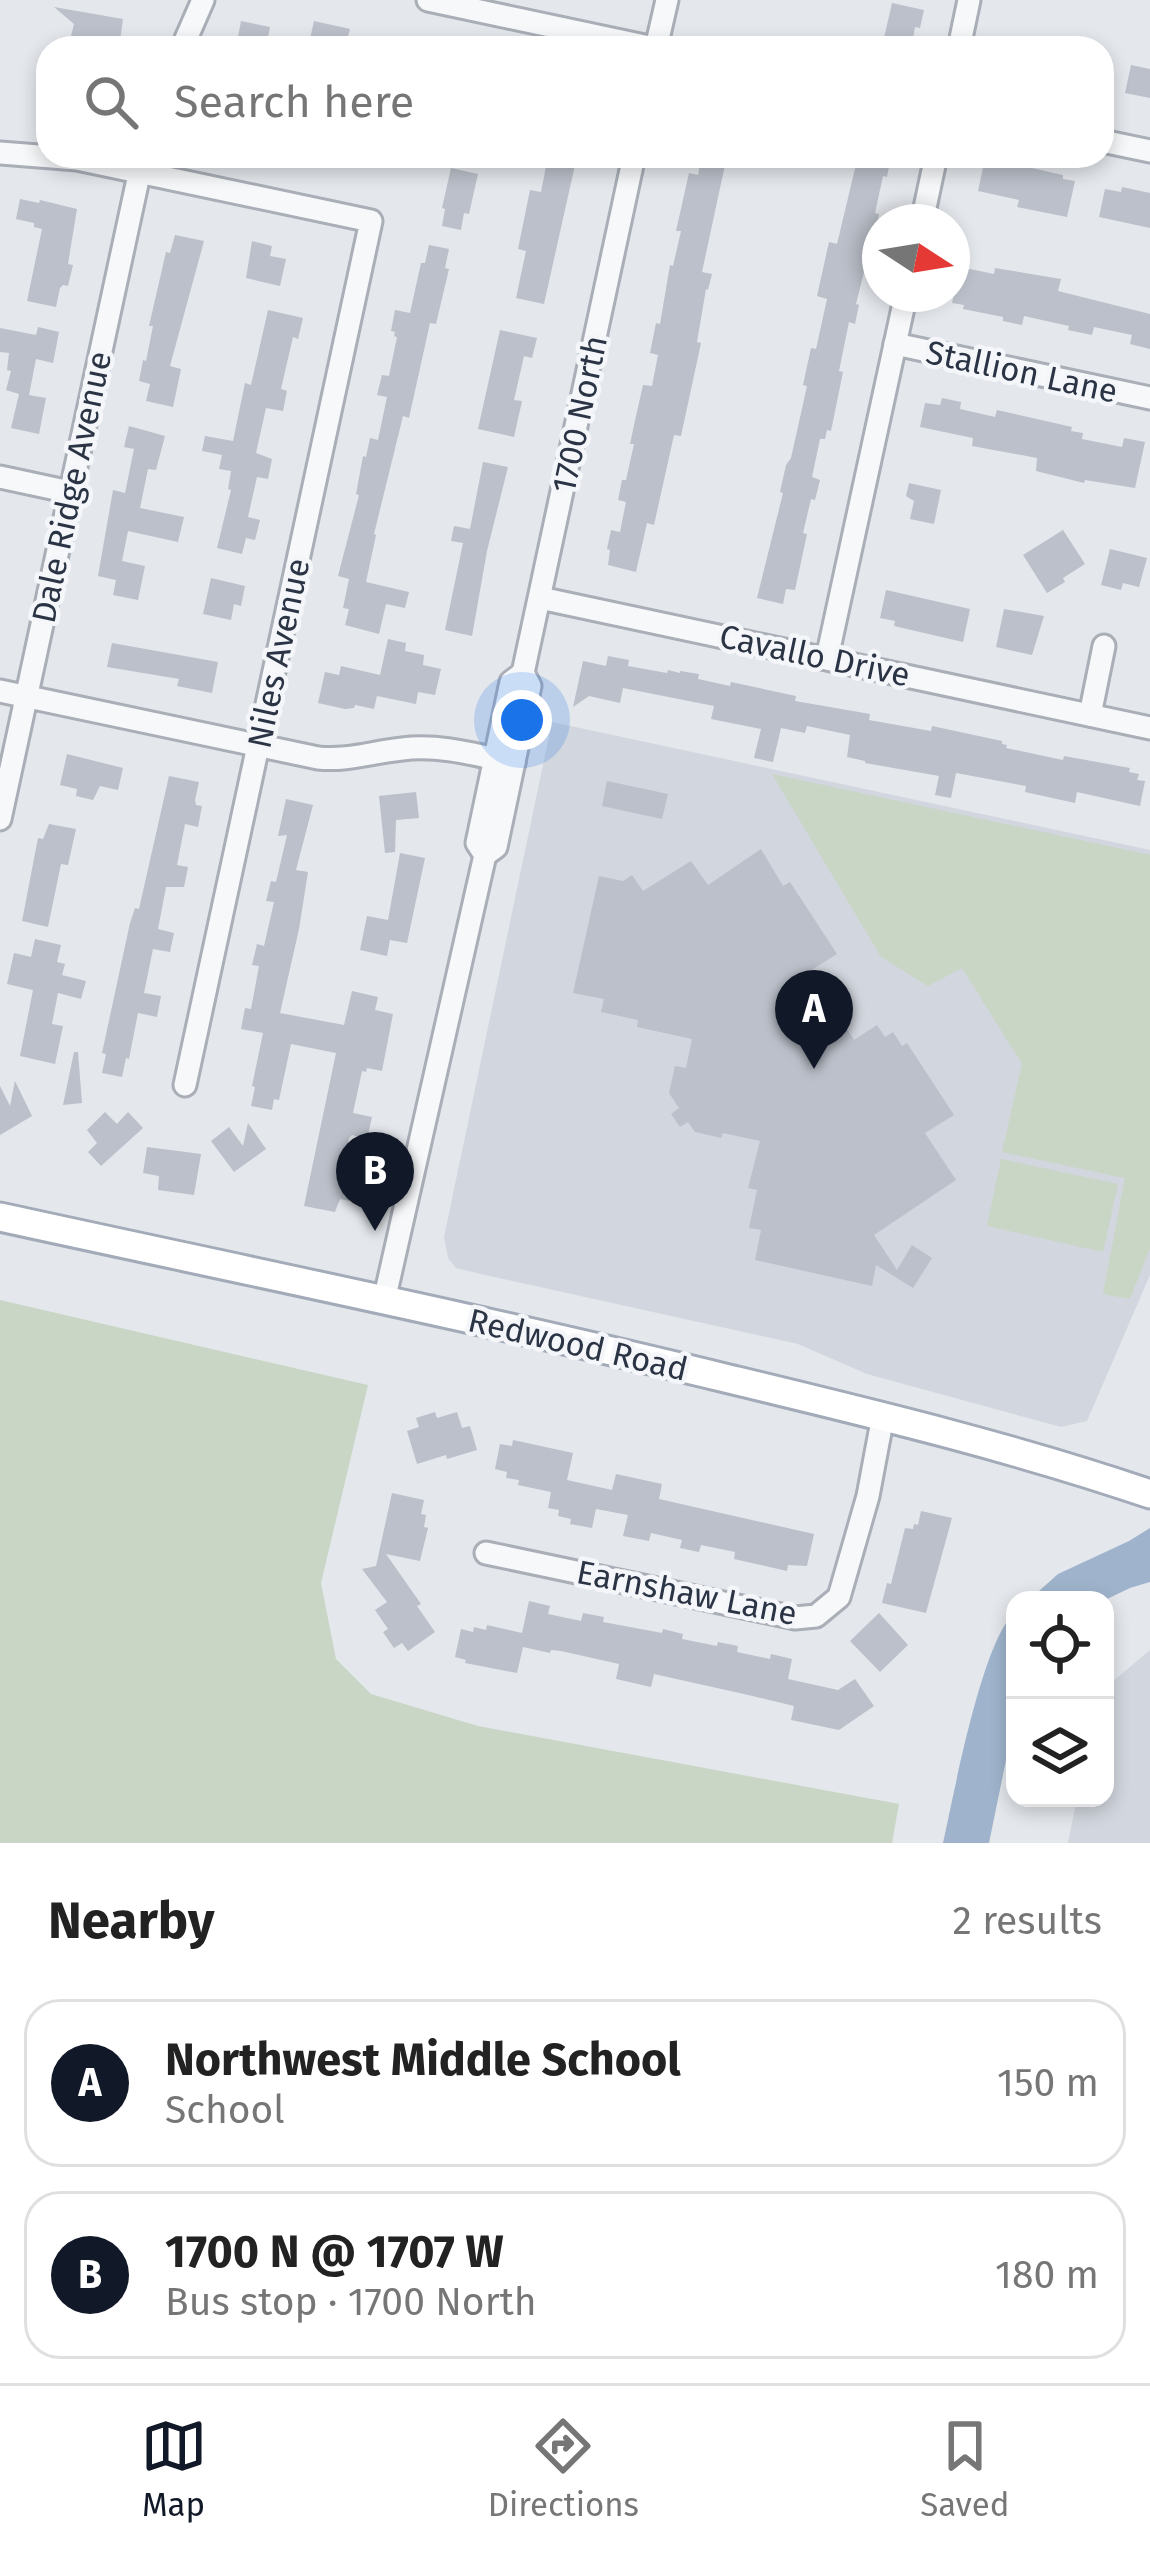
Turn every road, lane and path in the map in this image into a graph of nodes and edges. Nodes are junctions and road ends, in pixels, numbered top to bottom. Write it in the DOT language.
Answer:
graph roads {
  1 [pos="203,0"];
  2 [pos="428,0"];
  3 [pos="667,0"];
  4 [pos="969,0"];
  5 [pos="187,36"];
  6 [pos="598,36"];
  7 [pos="658,36"];
  8 [pos="962,36"];
  9 [pos="1114,144"];
  10 [pos="1150,152"];
  11 [pos="0,153"];
  12 [pos="36,156"];
  13 [pos="140,168"];
  14 [pos="157,168"];
  15 [pos="631,168"];
  16 [pos="933,168"];
  17 [pos="926,204"];
  18 [pos="902,312"];
  19 [pos="895,344"];
  20 [pos="1150,398"];
  21 [pos="0,477"];
  22 [pos="70,492"];
  23 [pos="540,598"];
  24 [pos="1104,646"];
  25 [pos="827,658"];
  26 [pos="0,691"];
  27 [pos="26,697"];
  28 [pos="1090,715"];
  29 [pos="1150,728"];
  30 [pos="258,746"];
  31 [pos="504,761"];
  32 [pos="0,819"];
  33 [pos="185,1085"];
  34 [pos="0,1217"];
  35 [pos="384,1301"];
  36 [pos="884,1416"];
  37 [pos="1150,1494"];
  38 [pos="486,1553"];
  1 -- 5 [label="street"];
  2 -- 6 [label="street"];
  3 -- 7 [label="street"];
  4 -- 8 [label="street"];
  9 -- 10 [label="street"];
  11 -- 12 [label="street"];
  13 -- 22 [label="street, Dale Ridge Avenue"];
  14 -- 30 [label="street, Niles Avenue"];
  15 -- 23 [label="street, 1700 North"];
  16 -- 17 [label="street"];
  18 -- 19 [label="street"];
  19 -- 20 [label="street, Stallion Lane"];
  19 -- 25 [label="street"];
  21 -- 22 [label="street"];
  22 -- 27 [label="street, Dale Ridge Avenue"];
  23 -- 25 [label="street, Cavallo Drive"];
  23 -- 31 [label="street, 1700 North"];
  24 -- 28 [label="street"];
  25 -- 28 [label="street, Cavallo Drive"];
  26 -- 27 [label="street"];
  27 -- 30 [label="street"];
  27 -- 32 [label="street, Dale Ridge Avenue"];
  28 -- 29 [label="street, Cavallo Drive"];
  30 -- 31 [label="street"];
  30 -- 33 [label="street, Niles Avenue"];
  31 -- 35 [label="street, 1700 North"];
  34 -- 35 [label="main road, Redwood Road"];
  35 -- 36 [label="main road, Redwood Road"];
  36 -- 37 [label="main road, Redwood Road"];
  36 -- 38 [label="street, Earnshaw Lane"];
}
